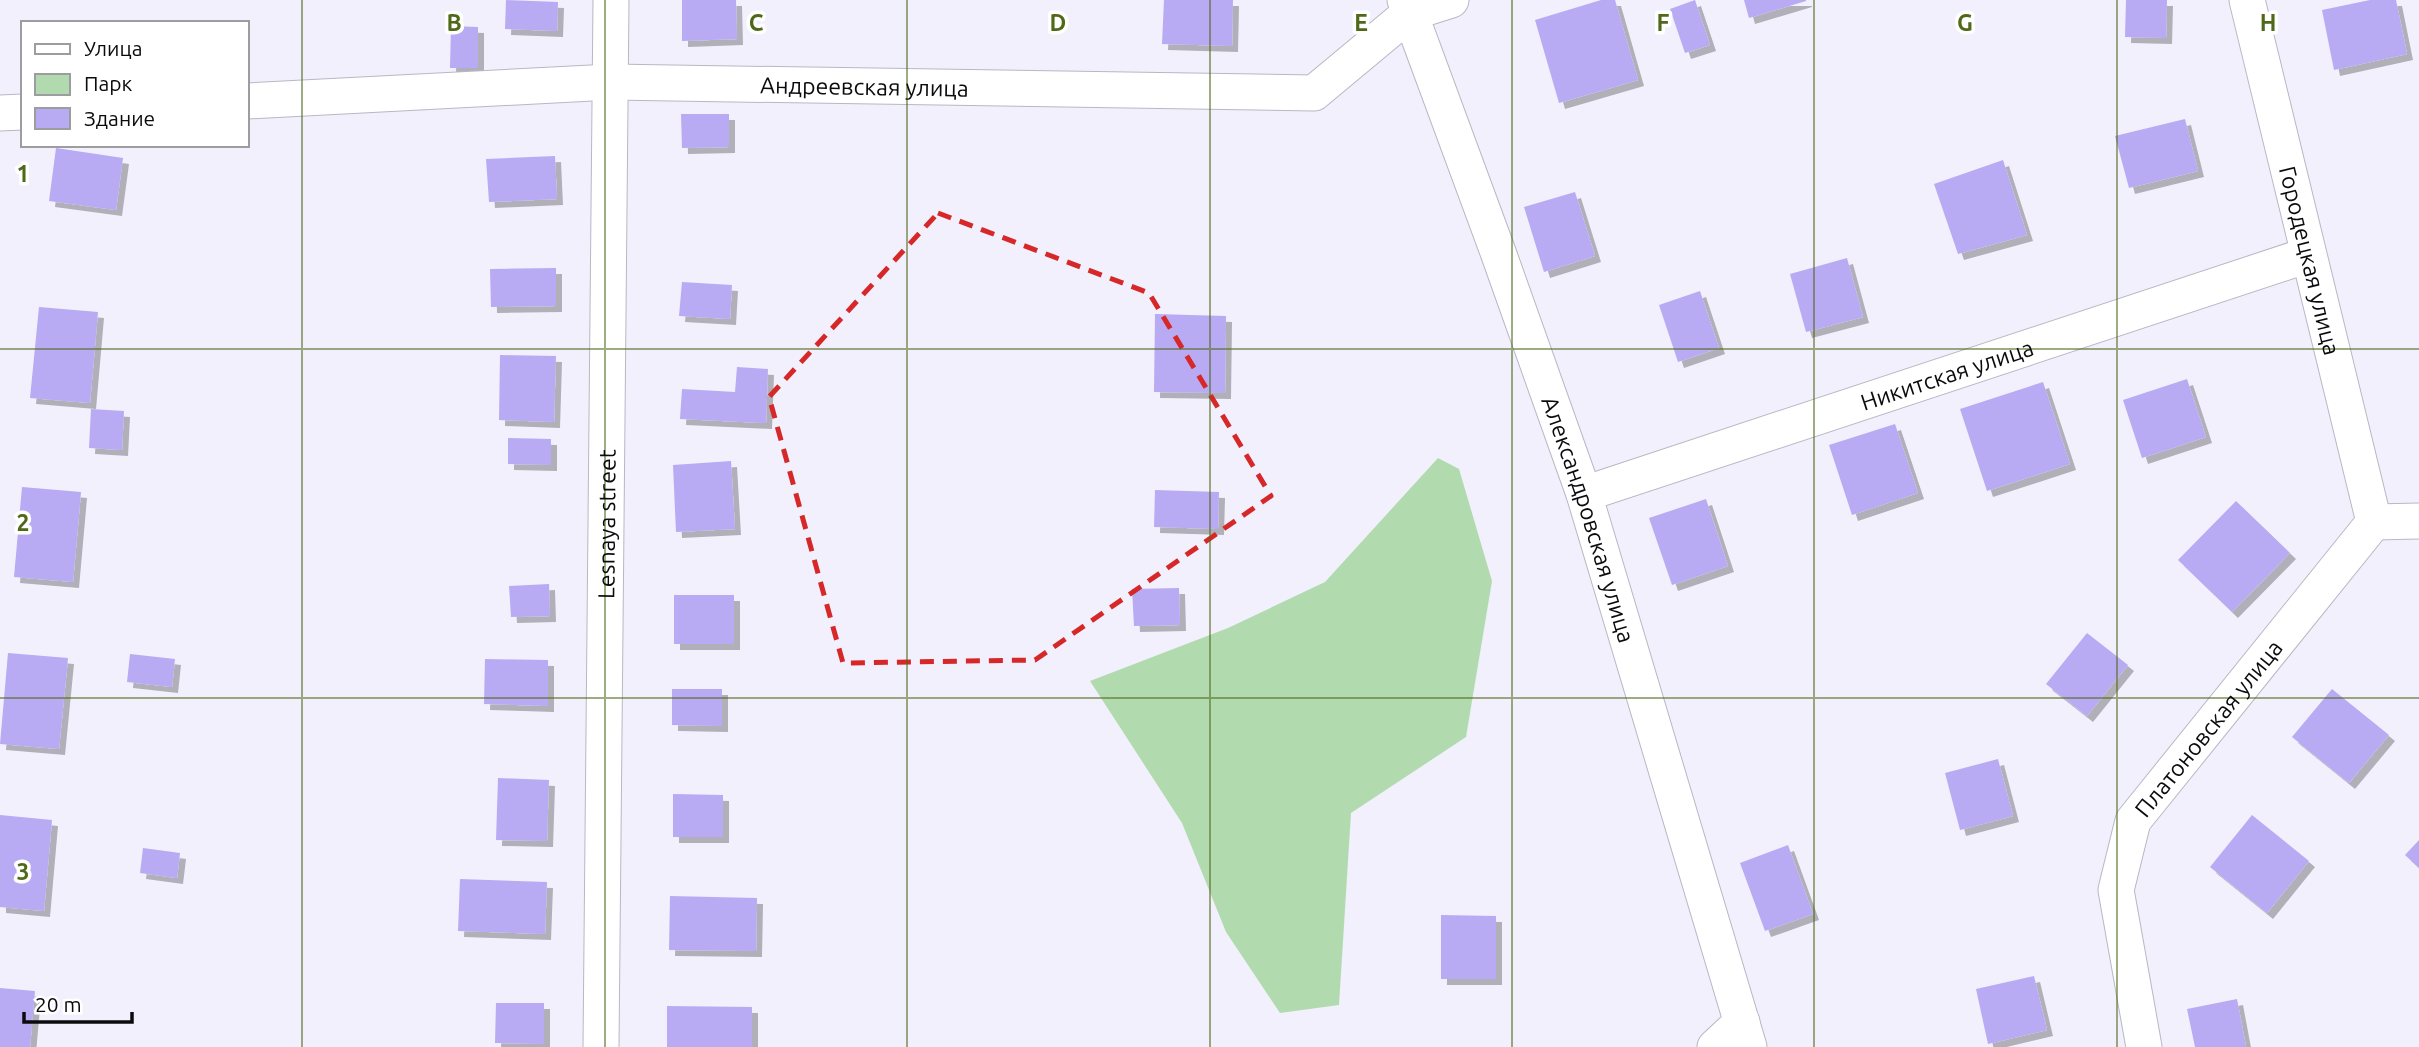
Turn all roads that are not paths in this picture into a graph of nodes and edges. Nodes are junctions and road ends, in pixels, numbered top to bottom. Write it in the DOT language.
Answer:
graph roads {
  1 [pos="611,0"];
  2 [pos="1451,0"];
  3 [pos="2247,0"];
  4 [pos="1407,7"];
  5 [pos="611,82"];
  6 [pos="248,101"];
  7 [pos="21,112"];
  8 [pos="0,113"];
  9 [pos="2308,255"];
  10 [pos="1584,494"];
  11 [pos="2374,522"];
  12 [pos="2419,522"];
  13 [pos="1746,1034"];
  14 [pos="601,1047"];
  15 [pos="1715,1047"];
  16 [pos="2144,1047"];
  1 -- 5 [label="street, Lesnaya street"];
  2 -- 4 [label="street, Андреевская улица"];
  3 -- 9 [label="street, Городецкая улица"];
  4 -- 5 [label="street, Андреевская улица"];
  4 -- 10 [label="street, Александровская улица"];
  5 -- 6 [label="street, Андреевская улица"];
  5 -- 14 [label="street, Lesnaya street"];
  7 -- 8 [label="street"];
  9 -- 10 [label="street, Никитская улица"];
  9 -- 11 [label="street, Городецкая улица"];
  10 -- 13 [label="street, Александровская улица"];
  11 -- 12 [label="street"];
  11 -- 16 [label="street, Платоновская улица"];
  13 -- 15 [label="street"];
}
